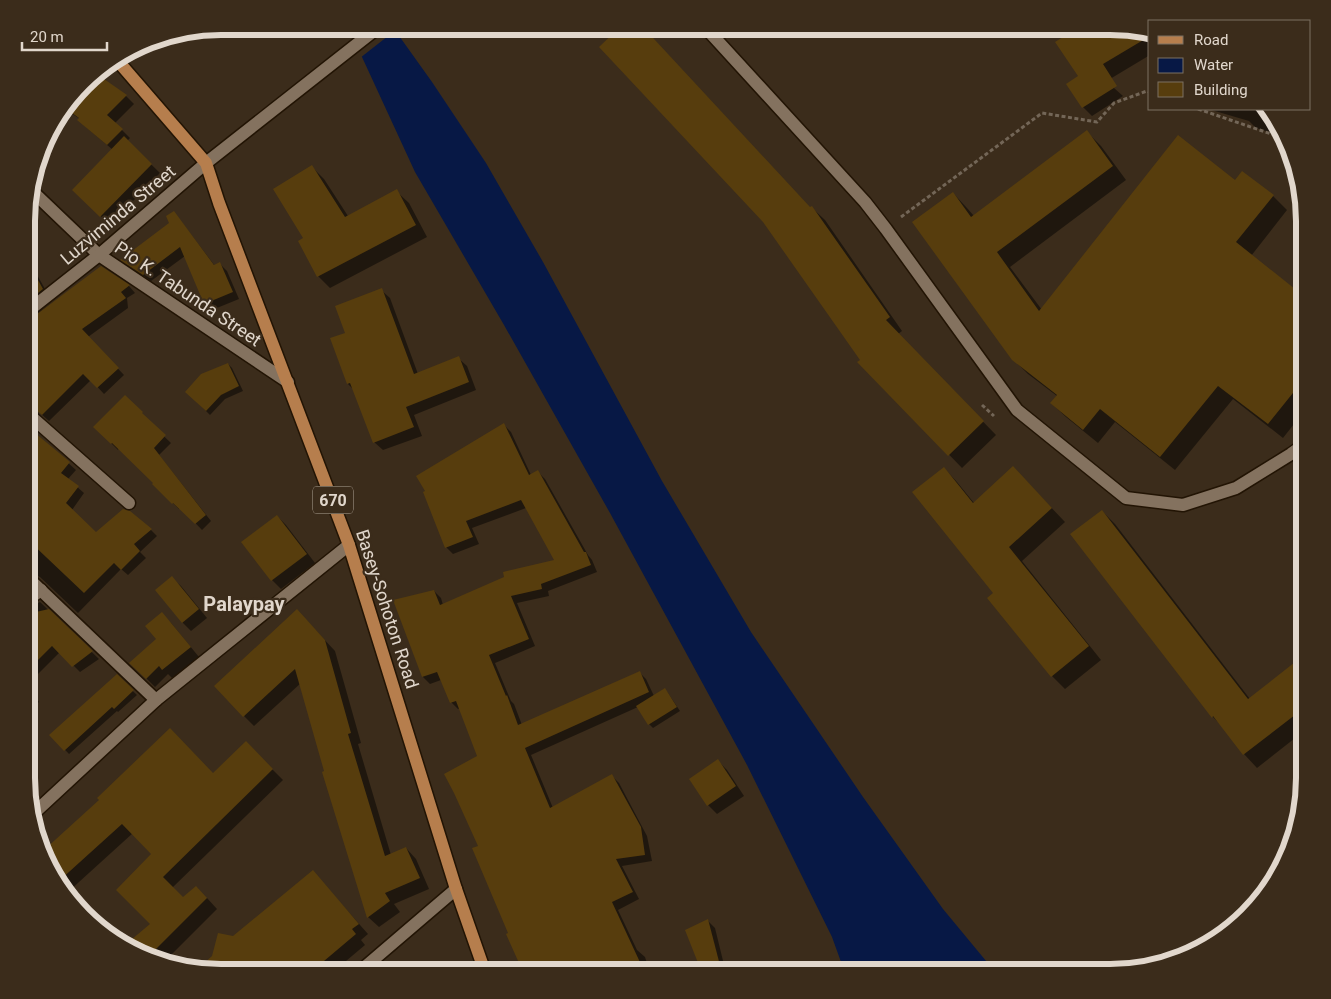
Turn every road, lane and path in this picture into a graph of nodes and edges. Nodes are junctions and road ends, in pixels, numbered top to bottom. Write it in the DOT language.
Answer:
graph roads {
  1 [pos="368,35"];
  2 [pos="712,35"];
  3 [pos="121,64"];
  4 [pos="1148,91"];
  5 [pos="1201,110"];
  6 [pos="1275,135"];
  7 [pos="206,163"];
  8 [pos="37,196"];
  9 [pos="886,229"];
  10 [pos="100,255"];
  11 [pos="35,305"];
  12 [pos="288,382"];
  13 [pos="35,419"];
  14 [pos="1296,450"];
  15 [pos="129,504"];
  16 [pos="350,545"];
  17 [pos="35,584"];
  18 [pos="41,590"];
  19 [pos="35,594"];
  20 [pos="156,700"];
  21 [pos="38,809"];
  22 [pos="456,889"];
  23 [pos="367,964"];
  24 [pos="482,964"];
  1 -- 7 [label="street, Luzviminda Street"];
  2 -- 9 [label="street"];
  3 -- 7 [label="main road, Basey-Sohoton Road / 670"];
  4 -- 9 [label="path"];
  5 -- 6 [label="path"];
  7 -- 10 [label="street, Luzviminda Street"];
  7 -- 12 [label="main road, Basey-Sohoton Road / 670"];
  8 -- 10 [label="street, Pio K. Tabunda Street"];
  9 -- 14 [label="street"];
  10 -- 11 [label="street, Luzviminda Street"];
  10 -- 12 [label="street, Pio K. Tabunda Street"];
  12 -- 16 [label="main road, Basey-Sohoton Road / 670"];
  13 -- 15 [label="street"];
  16 -- 20 [label="street"];
  16 -- 22 [label="main road, Basey-Sohoton Road / 670"];
  17 -- 18 [label="street"];
  18 -- 19 [label="street"];
  18 -- 20 [label="street"];
  20 -- 21 [label="street"];
  22 -- 23 [label="street"];
  22 -- 24 [label="main road, Basey-Sohoton Road / 670"];
}
